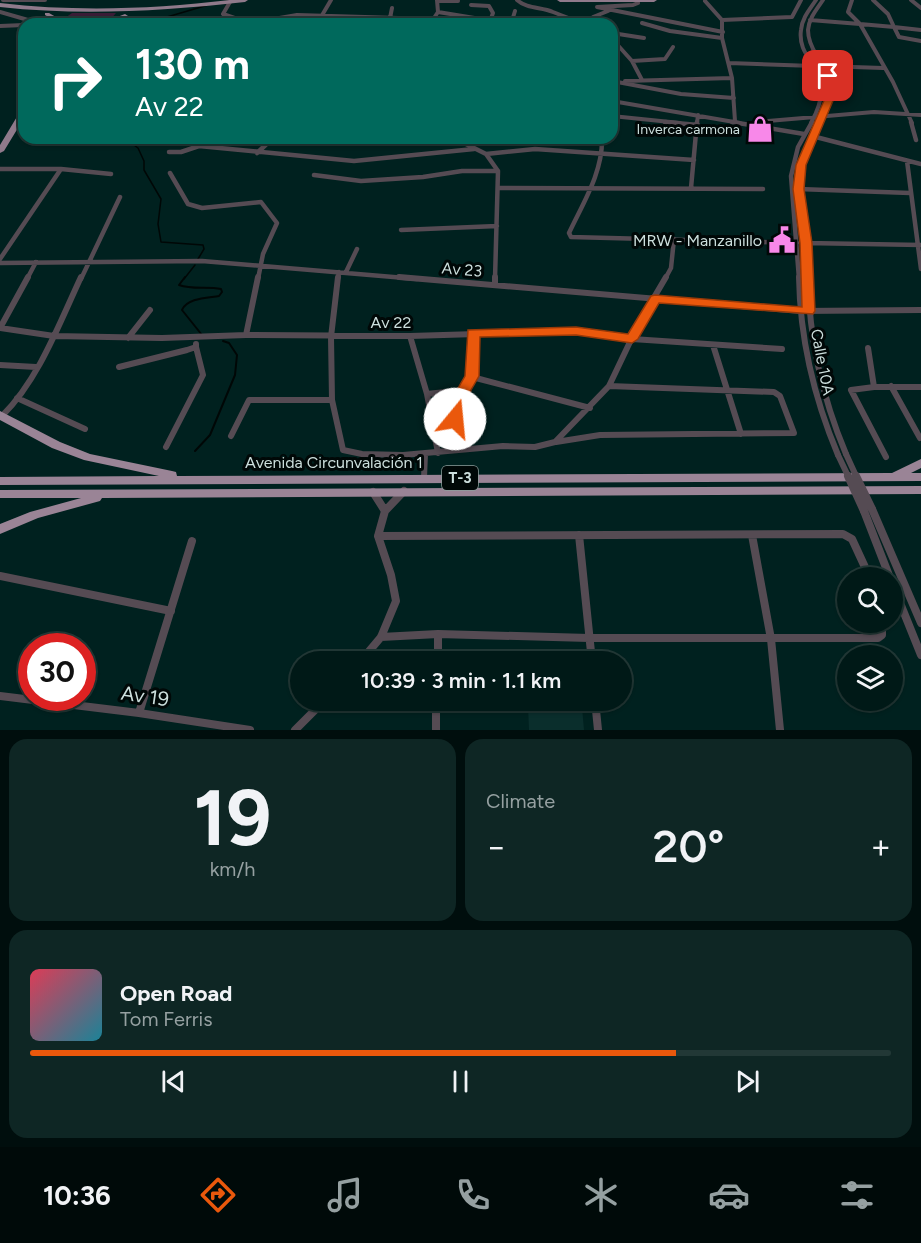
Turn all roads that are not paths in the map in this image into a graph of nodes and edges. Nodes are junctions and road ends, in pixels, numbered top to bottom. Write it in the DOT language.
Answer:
graph roads {
  1 [pos="45,0"];
  2 [pos="245,0"];
  3 [pos="331,0"];
  4 [pos="517,0"];
  5 [pos="560,0"];
  6 [pos="654,0"];
  7 [pos="801,0"];
  8 [pos="816,0"];
  9 [pos="823,0"];
  10 [pos="852,0"];
  11 [pos="873,0"];
  12 [pos="911,0"];
  13 [pos="229,1"];
  14 [pos="437,1"];
  15 [pos="458,1"];
  16 [pos="638,1"];
  17 [pos="705,1"];
  18 [pos="1,2"];
  19 [pos="216,2"];
  20 [pos="471,5"];
  21 [pos="30,8"];
  22 [pos="392,8"];
  23 [pos="921,8"];
  24 [pos="158,10"];
  25 [pos="72,11"];
  26 [pos="119,11"];
  27 [pos="649,11"];
  28 [pos="0,12"];
  29 [pos="438,12"];
  30 [pos="515,12"];
  31 [pos="608,12"];
  32 [pos="321,16"];
  33 [pos="639,16"];
  34 [pos="593,17"];
  35 [pos="21,18"];
  36 [pos="54,18"];
  37 [pos="64,18"];
  38 [pos="115,18"];
  39 [pos="119,18"];
  40 [pos="233,18"];
  41 [pos="282,18"];
  42 [pos="390,18"];
  43 [pos="399,18"];
  44 [pos="434,18"];
  45 [pos="476,18"];
  46 [pos="491,18"];
  47 [pos="513,18"];
  48 [pos="563,18"];
  49 [pos="722,20"];
  50 [pos="810,20"];
  51 [pos="642,23"];
  52 [pos="860,24"];
  53 [pos="18,25"];
  54 [pos="0,26"];
  55 [pos="894,27"];
  56 [pos="921,30"];
  57 [pos="723,32"];
  58 [pos="618,34"];
  59 [pos="644,38"];
  60 [pos="722,38"];
  61 [pos="921,41"];
  62 [pos="618,45"];
  63 [pos="672,47"];
  64 [pos="632,60"];
  65 [pos="729,63"];
  66 [pos="814,66"];
  67 [pos="822,66"];
  68 [pos="883,68"];
  69 [pos="732,78"];
  70 [pos="642,80"];
  71 [pos="618,82"];
  72 [pos="618,83"];
  73 [pos="734,98"];
  74 [pos="618,102"];
  75 [pos="908,114"];
  76 [pos="698,115"];
  77 [pos="921,115"];
  78 [pos="618,117"];
  79 [pos="822,117"];
  80 [pos="813,118"];
  81 [pos="735,121"];
  82 [pos="18,122"];
  83 [pos="742,122"];
  84 [pos="772,122"];
  85 [pos="698,124"];
  86 [pos="773,128"];
  87 [pos="804,134"];
  88 [pos="18,135"];
  89 [pos="812,136"];
  90 [pos="916,140"];
  91 [pos="267,144"];
  92 [pos="466,144"];
  93 [pos="481,144"];
  94 [pos="602,144"];
  95 [pos="199,146"];
  96 [pos="472,147"];
  97 [pos="0,151"];
  98 [pos="169,152"];
  99 [pos="257,153"];
  100 [pos="486,154"];
  101 [pos="601,154"];
  102 [pos="694,160"];
  103 [pos="0,161"];
  104 [pos="907,161"];
  105 [pos="921,164"];
  106 [pos="0,169"];
  107 [pos="61,169"];
  108 [pos="498,171"];
  109 [pos="170,173"];
  110 [pos="111,174"];
  111 [pos="314,176"];
  112 [pos="589,187"];
  113 [pos="498,188"];
  114 [pos="691,188"];
  115 [pos="763,189"];
  116 [pos="798,189"];
  117 [pos="910,193"];
  118 [pos="120,197"];
  119 [pos="497,226"];
  120 [pos="401,230"];
  121 [pos="674,239"];
  122 [pos="797,243"];
  123 [pos="806,243"];
  124 [pos="920,245"];
  125 [pos="357,249"];
  126 [pos="0,261"];
  127 [pos="90,261"];
  128 [pos="36,262"];
  129 [pos="260,266"];
  130 [pos="921,269"];
  131 [pos="342,272"];
  132 [pos="495,285"];
  133 [pos="655,299"];
  134 [pos="150,310"];
  135 [pos="921,310"];
  136 [pos="800,311"];
  137 [pos="809,311"];
  138 [pos="0,328"];
  139 [pos="473,333"];
  140 [pos="246,335"];
  141 [pos="54,336"];
  142 [pos="410,336"];
  143 [pos="194,337"];
  144 [pos="330,337"];
  145 [pos="128,338"];
  146 [pos="632,339"];
  147 [pos="713,345"];
  148 [pos="196,347"];
  149 [pos="868,348"];
  150 [pos="782,349"];
  151 [pos="0,364"];
  152 [pos="36,367"];
  153 [pos="119,367"];
  154 [pos="472,376"];
  155 [pos="609,386"];
  156 [pos="891,386"];
  157 [pos="874,387"];
  158 [pos="921,387"];
  159 [pos="464,390"];
  160 [pos="727,391"];
  161 [pos="427,394"];
  162 [pos="17,398"];
  163 [pos="332,400"];
  164 [pos="590,408"];
  165 [pos="1,415"];
  166 [pos="455,419"];
  167 [pos="86,429"];
  168 [pos="741,434"];
  169 [pos="231,436"];
  170 [pos="920,438"];
  171 [pos="555,442"];
  172 [pos="166,447"];
  173 [pos="438,453"];
  174 [pos="425,454"];
  175 [pos="842,454"];
  176 [pos="886,457"];
  177 [pos="921,463"];
  178 [pos="894,476"];
  179 [pos="921,477"];
  180 [pos="424,478"];
  181 [pos="196,479"];
  182 [pos="0,481"];
  183 [pos="921,490"];
  184 [pos="373,491"];
  185 [pos="404,491"];
  186 [pos="154,492"];
  187 [pos="0,494"];
  188 [pos="868,510"];
  189 [pos="385,511"];
  190 [pos="0,529"];
  191 [pos="579,535"];
  192 [pos="752,535"];
  193 [pos="378,536"];
  194 [pos="192,541"];
  195 [pos="864,567"];
  196 [pos="886,567"];
  197 [pos="0,576"];
  198 [pos="903,610"];
  199 [pos="171,611"];
  200 [pos="921,623"];
  201 [pos="882,633"];
  202 [pos="438,634"];
  203 [pos="381,636"];
  204 [pos="590,638"];
  205 [pos="771,639"];
  206 [pos="369,651"];
  207 [pos="438,651"];
  208 [pos="591,651"];
  209 [pos="921,655"];
  210 [pos="0,696"];
  211 [pos="314,711"];
  212 [pos="436,711"];
  213 [pos="596,711"];
  214 [pos="139,712"];
  215 [pos="250,730"];
  216 [pos="295,730"];
  217 [pos="436,730"];
  218 [pos="598,730"];
  219 [pos="780,730"];
  1 -- 18 [label="street"];
  2 -- 13 [label="main road"];
  3 -- 32 [label="street"];
  4 -- 48 [label="street"];
  5 -- 16 [label="main road"];
  6 -- 16 [label="main road"];
  7 -- 49 [label="street"];
  8 -- 66 [label="street, Calle 10A"];
  9 -- 50 [label="street"];
  10 -- 52 [label="street"];
  11 -- 55 [label="street"];
  12 -- 23 [label="street"];
  13 -- 19 [label="main road"];
  13 -- 40 [label="street"];
  14 -- 15 [label="street"];
  14 -- 29 [label="street"];
  16 -- 31 [label="street"];
  17 -- 49 [label="street"];
  18 -- 21 [label="main road"];
  19 -- 24 [label="main road"];
  19 -- 26 [label="main road"];
  20 -- 46 [label="street"];
  21 -- 25 [label="main road"];
  21 -- 36 [label="main road"];
  22 -- 42 [label="street"];
  24 -- 26 [label="main road"];
  24 -- 39 [label="main road"];
  25 -- 26 [label="main road"];
  25 -- 37 [label="main road"];
  26 -- 38 [label="main road"];
  27 -- 33 [label="street"];
  28 -- 35 [label="street"];
  29 -- 44 [label="street"];
  29 -- 45 [label="street"];
  30 -- 47 [label="street"];
  31 -- 33 [label="street"];
  31 -- 34 [label="street"];
  32 -- 41 [label="street"];
  32 -- 42 [label="street"];
  33 -- 57 [label="street"];
  42 -- 43 [label="street"];
  49 -- 57 [label="street"];
  50 -- 52 [label="street"];
  50 -- 67 [label="street, Calle 10A"];
  51 -- 60 [label="street"];
  52 -- 55 [label="street"];
  52 -- 68 [label="street"];
  53 -- 54 [label="street"];
  55 -- 56 [label="street"];
  55 -- 61 [label="street"];
  57 -- 60 [label="street"];
  58 -- 59 [label="street"];
  60 -- 65 [label="street"];
  62 -- 64 [label="street"];
  63 -- 64 [label="street"];
  64 -- 70 [label="street"];
  65 -- 66 [label="street"];
  65 -- 69 [label="street"];
  66 -- 80 [label="street, Calle 10A"];
  67 -- 68 [label="street"];
  67 -- 79 [label="street, Calle 10A"];
  68 -- 75 [label="street"];
  69 -- 70 [label="street"];
  69 -- 73 [label="street"];
  70 -- 71 [label="street"];
  72 -- 73 [label="street"];
  73 -- 81 [label="street"];
  74 -- 76 [label="street"];
  75 -- 77 [label="street"];
  75 -- 79 [label="street"];
  75 -- 90 [label="street"];
  76 -- 81 [label="street"];
  76 -- 85 [label="street"];
  78 -- 85 [label="street"];
  79 -- 80 [label="street"];
  79 -- 89 [label="street, Calle 10A"];
  80 -- 84 [label="street"];
  80 -- 87 [label="street, Calle 10A"];
  81 -- 83 [label="street"];
  82 -- 97 [label="main road"];
  83 -- 84 [label="street"];
  83 -- 86 [label="street"];
  84 -- 86 [label="street"];
  85 -- 102 [label="street"];
  86 -- 87 [label="street"];
  87 -- 122 [label="street, Calle 10A"];
  88 -- 103 [label="main road"];
  89 -- 104 [label="street"];
  89 -- 116 [label="street, Calle 10A"];
  91 -- 99 [label="street"];
  92 -- 96 [label="street"];
  93 -- 96 [label="street"];
  94 -- 101 [label="street"];
  95 -- 98 [label="street"];
  95 -- 99 [label="street"];
  96 -- 99 [label="street"];
  96 -- 100 [label="street"];
  100 -- 101 [label="street"];
  100 -- 108 [label="street"];
  101 -- 102 [label="street"];
  101 -- 112 [label="street"];
  102 -- 114 [label="street"];
  104 -- 105 [label="street"];
  104 -- 117 [label="street"];
  106 -- 107 [label="street"];
  107 -- 110 [label="street"];
  107 -- 126 [label="street"];
  108 -- 111 [label="street"];
  108 -- 113 [label="street"];
  109 -- 129 [label="street"];
  112 -- 113 [label="street"];
  112 -- 114 [label="street"];
  112 -- 121 [label="street"];
  113 -- 119 [label="street"];
  114 -- 115 [label="street"];
  116 -- 117 [label="street"];
  116 -- 123 [label="street, Calle 10A"];
  117 -- 124 [label="street"];
  118 -- 127 [label="street"];
  119 -- 120 [label="street"];
  119 -- 132 [label="street"];
  121 -- 122 [label="street"];
  121 -- 133 [label="street"];
  122 -- 136 [label="street, Calle 10A"];
  123 -- 124 [label="street"];
  123 -- 137 [label="street, Calle 10A"];
  124 -- 130 [label="street"];
  125 -- 131 [label="street"];
  126 -- 128 [label="street, Av 23"];
  127 -- 128 [label="street, Av 23"];
  127 -- 129 [label="street, Av 23"];
  127 -- 141 [label="street"];
  128 -- 138 [label="street"];
  129 -- 131 [label="street, Av 23"];
  129 -- 140 [label="street"];
  131 -- 132 [label="street, Av 23"];
  131 -- 144 [label="street"];
  132 -- 133 [label="street, Av 23"];
  133 -- 136 [label="street, Av 23"];
  133 -- 146 [label="street"];
  134 -- 145 [label="street"];
  135 -- 137 [label="street, Av 23"];
  136 -- 137 [label="street, Av 23"];
  136 -- 175 [label="street, Calle 10A"];
  137 -- 175 [label="street, Calle 10A"];
  138 -- 141 [label="street, Av 22"];
  139 -- 142 [label="street, Av 22"];
  139 -- 146 [label="street, Av 22"];
  139 -- 154 [label="street"];
  140 -- 143 [label="street, Av 22"];
  140 -- 144 [label="street, Av 22"];
  141 -- 145 [label="street, Av 22"];
  141 -- 152 [label="street"];
  142 -- 144 [label="street, Av 22"];
  142 -- 161 [label="street"];
  143 -- 145 [label="street, Av 22"];
  143 -- 148 [label="street"];
  144 -- 163 [label="street"];
  146 -- 147 [label="street, Av 22"];
  146 -- 155 [label="street"];
  147 -- 150 [label="street, Av 22"];
  147 -- 160 [label="street"];
  148 -- 153 [label="street"];
  148 -- 172 [label="street"];
  149 -- 157 [label="street"];
  151 -- 152 [label="street"];
  152 -- 162 [label="street"];
  154 -- 159 [label="street"];
  154 -- 164 [label="street"];
  155 -- 160 [label="street"];
  155 -- 164 [label="street"];
  156 -- 157 [label="street"];
  156 -- 158 [label="street"];
  156 -- 170 [label="street"];
  157 -- 176 [label="street"];
  159 -- 161 [label="street"];
  159 -- 166 [label="street"];
  160 -- 168 [label="street"];
  160 -- 168 [label="street"];
  161 -- 173 [label="street"];
  162 -- 165 [label="street"];
  162 -- 167 [label="street"];
  163 -- 169 [label="street"];
  163 -- 174 [label="street"];
  164 -- 171 [label="street"];
  165 -- 181 [label="highway"];
  168 -- 171 [label="street"];
  171 -- 173 [label="street"];
  173 -- 174 [label="street"];
  174 -- 180 [label="street"];
  175 -- 188 [label="street, bridge"];
  177 -- 178 [label="highway"];
  178 -- 179 [label="highway, Avenida Circunvalación 1 / T-3"];
  178 -- 180 [label="highway, Avenida Circunvalación 1 / T-3"];
  180 -- 181 [label="highway, Avenida Circunvalación 1 / T-3"];
  181 -- 182 [label="highway, Avenida Circunvalación 1 / T-3"];
  183 -- 185 [label="highway, Avenida Circunvalación 1 / T-3"];
  184 -- 185 [label="highway, Avenida Circunvalación 1 / T-3"];
  184 -- 186 [label="highway, Avenida Circunvalación 1 / T-3"];
  184 -- 189 [label="street"];
  185 -- 189 [label="street"];
  186 -- 187 [label="highway, Avenida Circunvalación 1 / T-3"];
  186 -- 190 [label="highway"];
  188 -- 196 [label="street"];
  188 -- 200 [label="street"];
  189 -- 193 [label="street"];
  191 -- 192 [label="street"];
  191 -- 193 [label="street"];
  191 -- 204 [label="street"];
  192 -- 195 [label="street"];
  192 -- 205 [label="street"];
  193 -- 203 [label="street"];
  194 -- 199 [label="street"];
  197 -- 199 [label="street"];
  198 -- 209 [label="street"];
  199 -- 214 [label="street"];
  201 -- 205 [label="street"];
  202 -- 203 [label="street"];
  202 -- 204 [label="street"];
  202 -- 207 [label="street"];
  203 -- 206 [label="street"];
  204 -- 205 [label="street"];
  204 -- 208 [label="street"];
  205 -- 219 [label="street"];
  210 -- 214 [label="street, Av 19"];
  211 -- 216 [label="street"];
  212 -- 217 [label="street"];
  213 -- 218 [label="street"];
  214 -- 215 [label="street, Av 19"];
}
